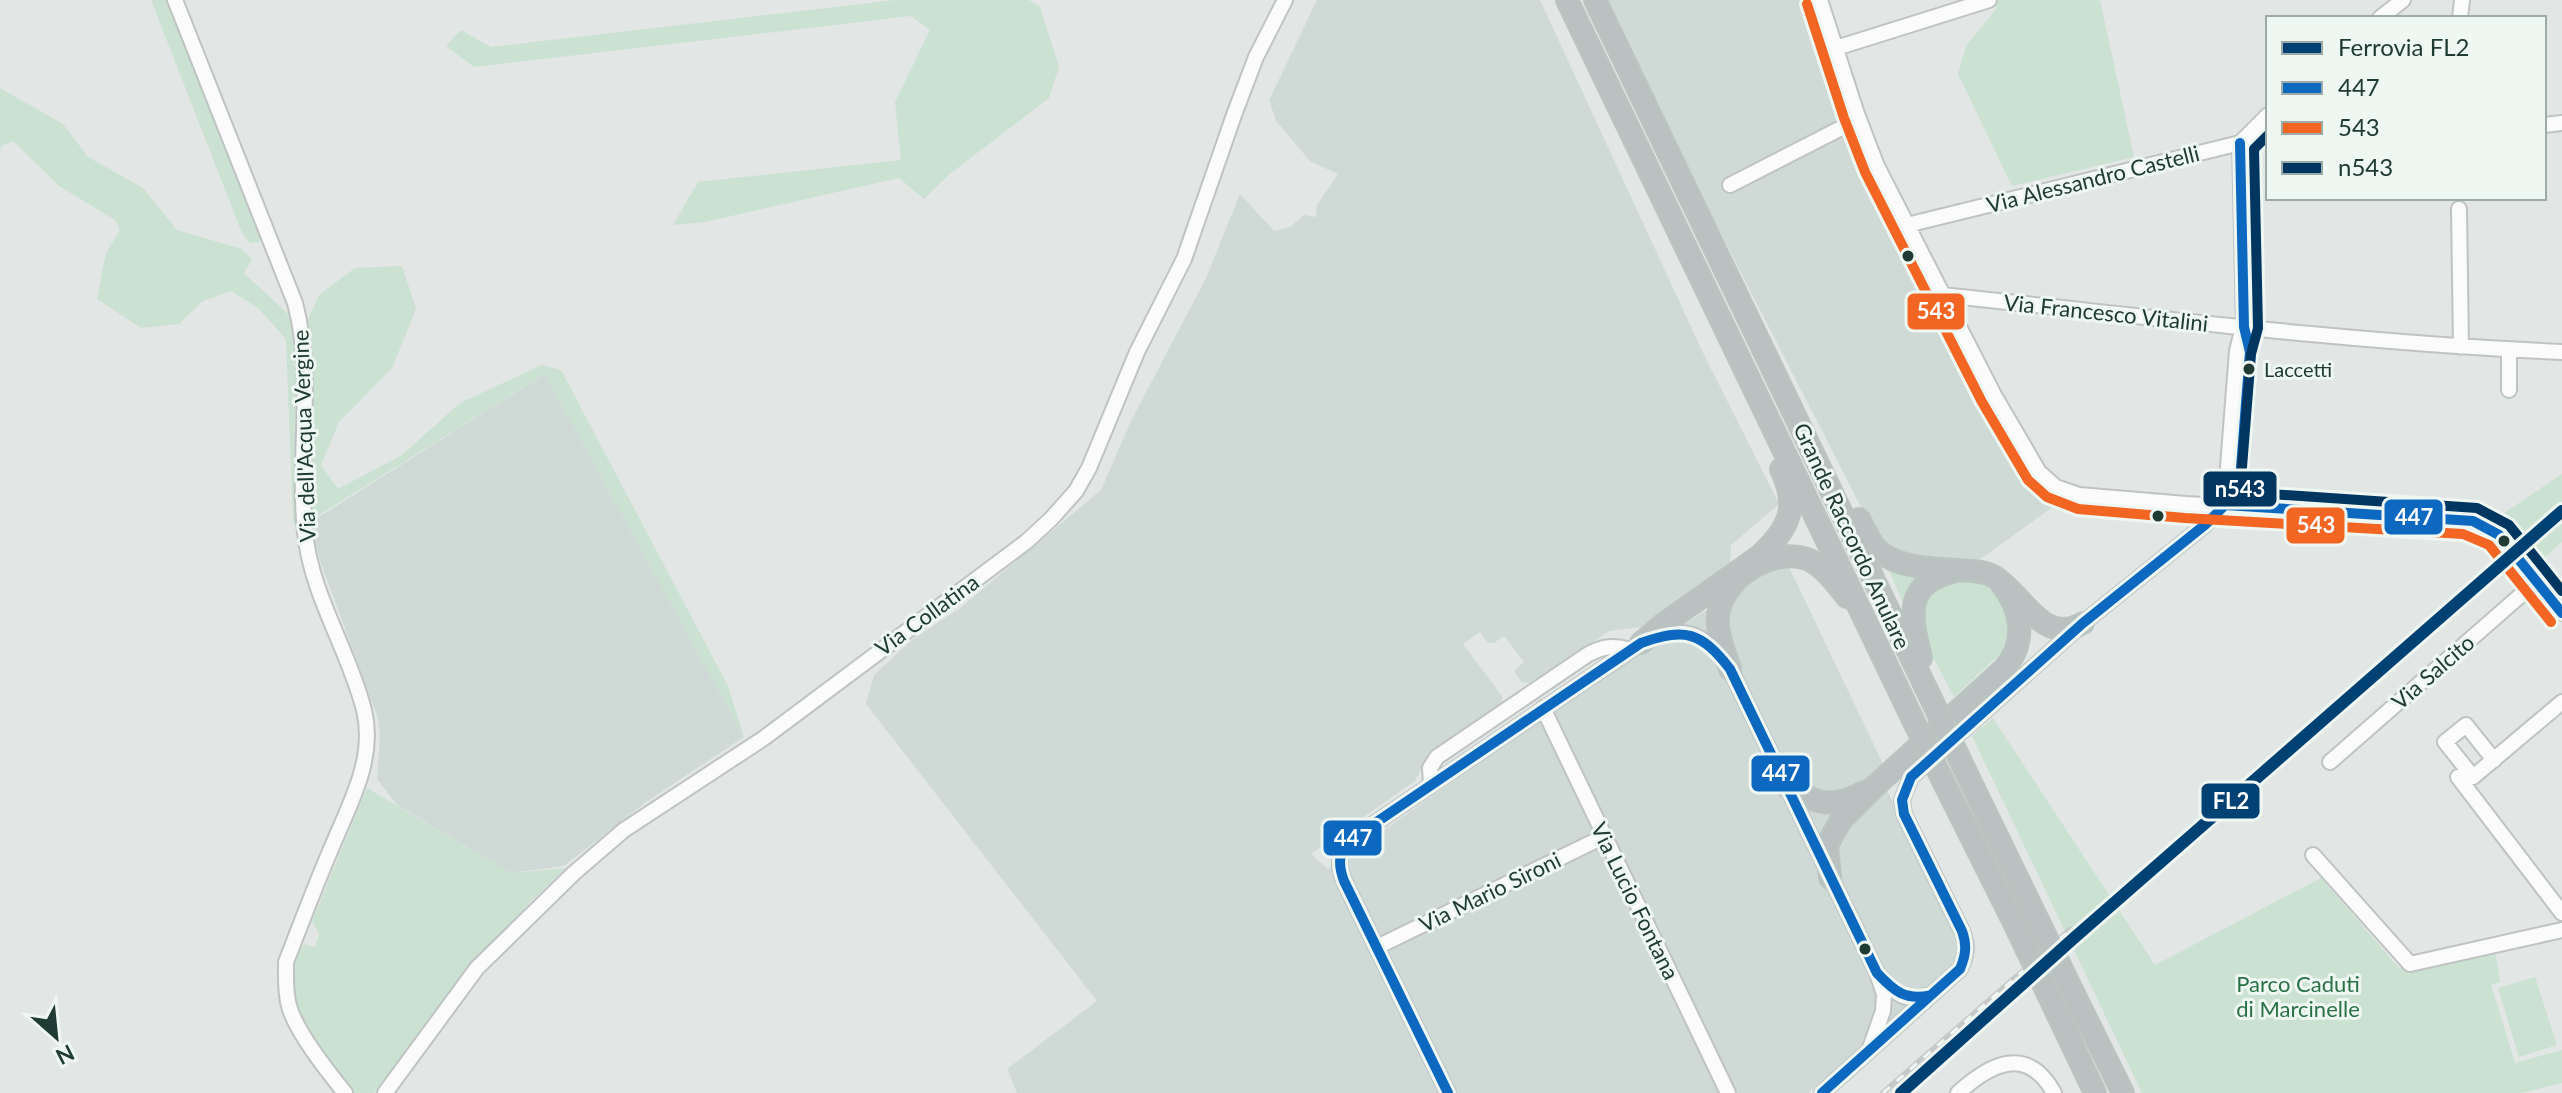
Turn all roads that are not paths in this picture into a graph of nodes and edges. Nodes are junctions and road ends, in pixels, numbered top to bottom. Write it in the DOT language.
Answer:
graph roads {
  1 [pos="175,0"];
  2 [pos="1285,0"];
  3 [pos="1567,0"];
  4 [pos="1595,0"];
  5 [pos="1820,0"];
  6 [pos="1989,0"];
  7 [pos="2403,0"];
  8 [pos="2383,16"];
  9 [pos="1836,48"];
  10 [pos="2266,117"];
  11 [pos="1859,119"];
  12 [pos="2240,143"];
  13 [pos="1730,185"];
  14 [pos="2459,209"];
  15 [pos="1907,225"];
  16 [pos="1943,295"];
  17 [pos="2244,327"];
  18 [pos="2461,347"];
  19 [pos="2509,350"];
  20 [pos="2562,352"];
  21 [pos="1747,371"];
  22 [pos="2509,390"];
  23 [pos="1800,424"];
  24 [pos="2232,505"];
  25 [pos="1960,570"];
  26 [pos="2537,581"];
  27 [pos="2000,582"];
  28 [pos="2562,613"];
  29 [pos="2083,623"];
  30 [pos="1636,646"];
  31 [pos="1881,651"];
  32 [pos="1730,669"];
  33 [pos="2562,702"];
  34 [pos="1933,703"];
  35 [pos="1543,708"];
  36 [pos="2494,760"];
  37 [pos="2330,762"];
  38 [pos="2458,777"];
  39 [pos="1431,785"];
  40 [pos="1786,786"];
  41 [pos="1874,787"];
  42 [pos="1603,837"];
  43 [pos="2313,855"];
  44 [pos="1830,878"];
  45 [pos="2562,913"];
  46 [pos="2562,930"];
  47 [pos="1377,947"];
  48 [pos="1877,973"];
  49 [pos="1931,995"];
  50 [pos="1870,1048"];
  51 [pos="345,1093"];
  52 [pos="385,1093"];
  53 [pos="1448,1093"];
  54 [pos="1728,1093"];
  55 [pos="1822,1093"];
  56 [pos="1958,1093"];
  57 [pos="2054,1093"];
  58 [pos="2095,1093"];
  59 [pos="2123,1093"];
  1 -- 51 [label="street, Via dell'Acqua Vergine"];
  2 -- 52 [label="street, Via Collatina"];
  3 -- 21 [label="highway, Grande Raccordo Anulare"];
  4 -- 23 [label="highway, Grande Raccordo Anulare"];
  5 -- 9 [label="street"];
  6 -- 9 [label="street"];
  7 -- 8 [label="street"];
  9 -- 11 [label="street"];
  10 -- 12 [label="street"];
  11 -- 13 [label="street"];
  11 -- 15 [label="street"];
  12 -- 15 [label="street, Via Alessandro Castelli"];
  12 -- 17 [label="street"];
  14 -- 18 [label="street"];
  15 -- 16 [label="street"];
  16 -- 17 [label="street, Via Francesco Vitalini"];
  16 -- 24 [label="street"];
  17 -- 18 [label="street, Via Francesco Vitalini"];
  17 -- 24 [label="street"];
  18 -- 19 [label="street, Via Francesco Vitalini"];
  19 -- 20 [label="street, Via Francesco Vitalini"];
  19 -- 22 [label="street"];
  21 -- 30 [label="highway"];
  21 -- 31 [label="highway, Grande Raccordo Anulare"];
  23 -- 25 [label="highway"];
  23 -- 34 [label="highway, Grande Raccordo Anulare"];
  24 -- 26 [label="street"];
  24 -- 29 [label="street"];
  25 -- 27 [label="highway"];
  25 -- 34 [label="highway"];
  26 -- 28 [label="street"];
  26 -- 37 [label="street, Via Salcito"];
  27 -- 29 [label="highway"];
  27 -- 41 [label="highway"];
  29 -- 49 [label="street"];
  30 -- 32 [label="street"];
  30 -- 35 [label="street"];
  30 -- 39 [label="street"];
  31 -- 32 [label="highway"];
  31 -- 58 [label="highway, Grande Raccordo Anulare, bridge"];
  32 -- 40 [label="street"];
  33 -- 36 [label="street"];
  34 -- 59 [label="highway, Grande Raccordo Anulare, bridge"];
  35 -- 39 [label="street"];
  35 -- 42 [label="street, Via Lucio Fontana"];
  38 -- 45 [label="street"];
  39 -- 47 [label="street"];
  40 -- 41 [label="highway"];
  40 -- 44 [label="street"];
  41 -- 44 [label="highway"];
  42 -- 47 [label="street, Via Mario Sironi"];
  42 -- 54 [label="street, Via Lucio Fontana"];
  43 -- 46 [label="street"];
  44 -- 48 [label="street"];
  47 -- 53 [label="street"];
  48 -- 49 [label="street"];
  48 -- 50 [label="street"];
  49 -- 50 [label="street"];
  50 -- 55 [label="street"];
  56 -- 57 [label="street"];
}
